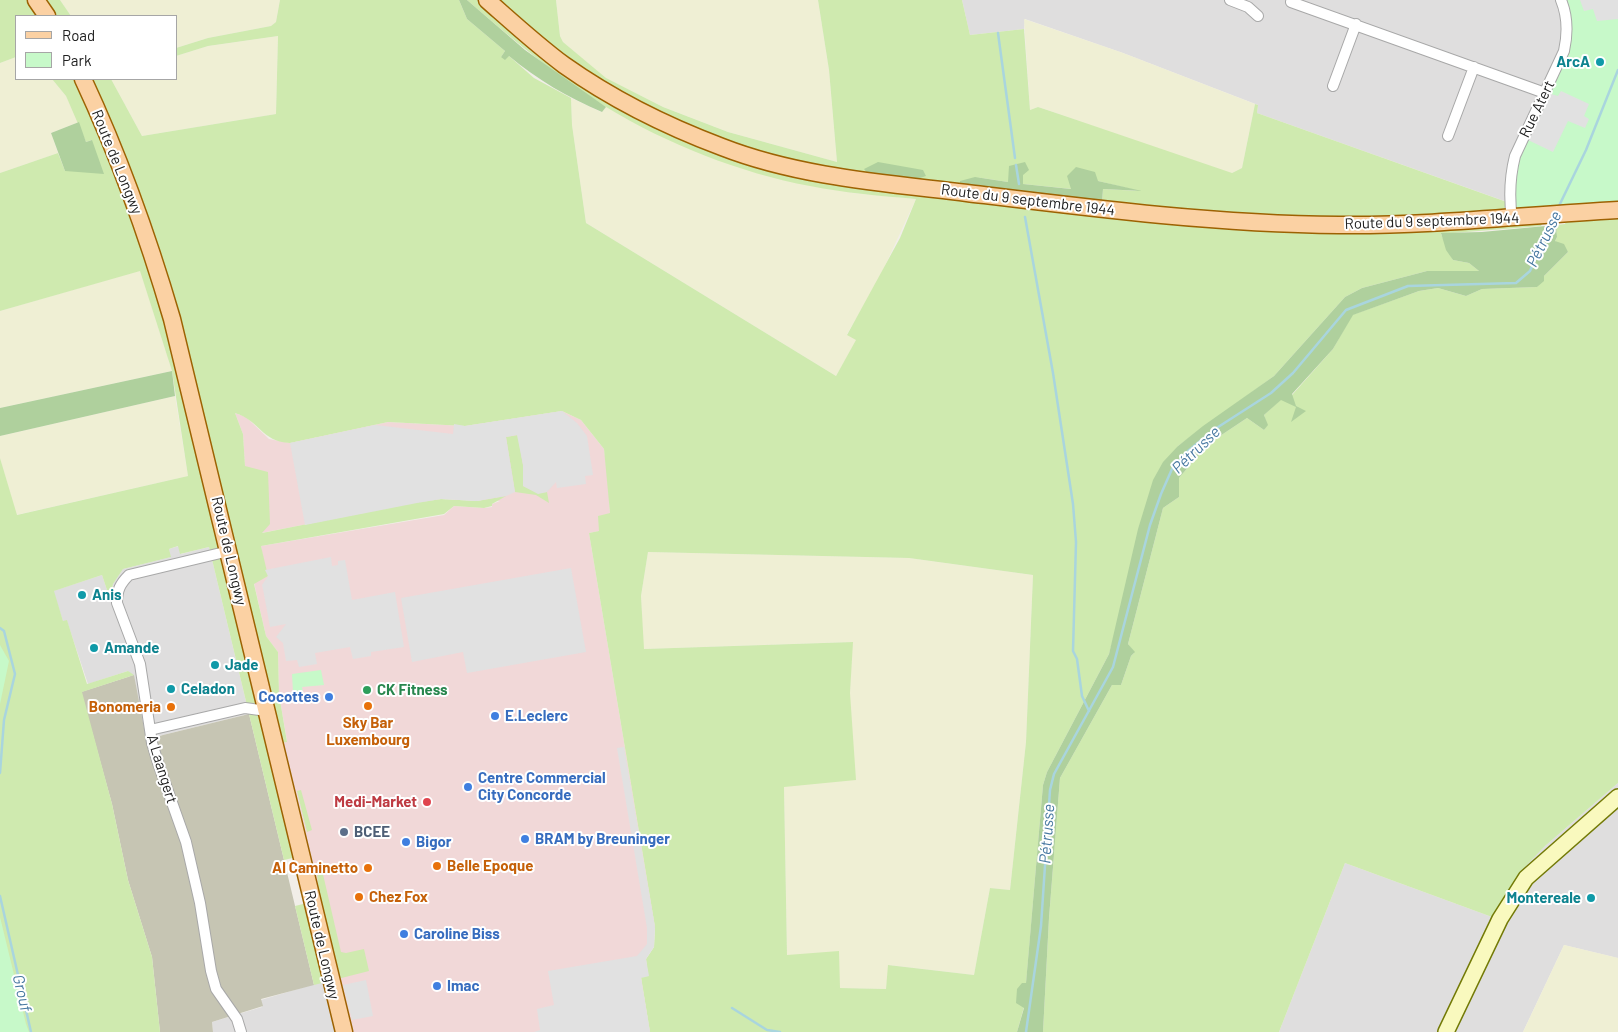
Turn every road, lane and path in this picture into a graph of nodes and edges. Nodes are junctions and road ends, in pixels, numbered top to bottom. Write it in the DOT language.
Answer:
graph roads {
  1 [pos="36,0"];
  2 [pos="45,0"];
  3 [pos="487,0"];
  4 [pos="1230,0"];
  5 [pos="1561,0"];
  6 [pos="1291,2"];
  7 [pos="46,15"];
  8 [pos="52,15"];
  9 [pos="1258,16"];
  10 [pos="1356,24"];
  11 [pos="1474,66"];
  12 [pos="83,80"];
  13 [pos="1333,86"];
  14 [pos="1545,93"];
  15 [pos="1448,136"];
  16 [pos="1618,210"];
  17 [pos="1512,219"];
  18 [pos="229,551"];
  19 [pos="267,711"];
  20 [pos="150,730"];
  21 [pos="1618,796"];
  22 [pos="241,1032"];
  23 [pos="344,1032"];
  24 [pos="1446,1032"];
  1 -- 7 [label="main road"];
  2 -- 8 [label="main road"];
  3 -- 17 [label="main road, Route du 9 septembre 1944"];
  4 -- 9 [label="street"];
  5 -- 14 [label="street, Rue Atert"];
  6 -- 10 [label="street"];
  10 -- 11 [label="street"];
  10 -- 13 [label="street"];
  11 -- 14 [label="street"];
  11 -- 15 [label="street"];
  12 -- 18 [label="main road, Route de Longwy"];
  14 -- 17 [label="street, Rue Atert"];
  16 -- 17 [label="main road, Route du 9 septembre 1944"];
  18 -- 19 [label="main road, Route de Longwy"];
  18 -- 20 [label="street, A Laangert"];
  19 -- 20 [label="street"];
  19 -- 23 [label="main road, Route de Longwy"];
  20 -- 22 [label="street, A Laangert"];
  21 -- 24 [label="main road"];
}
